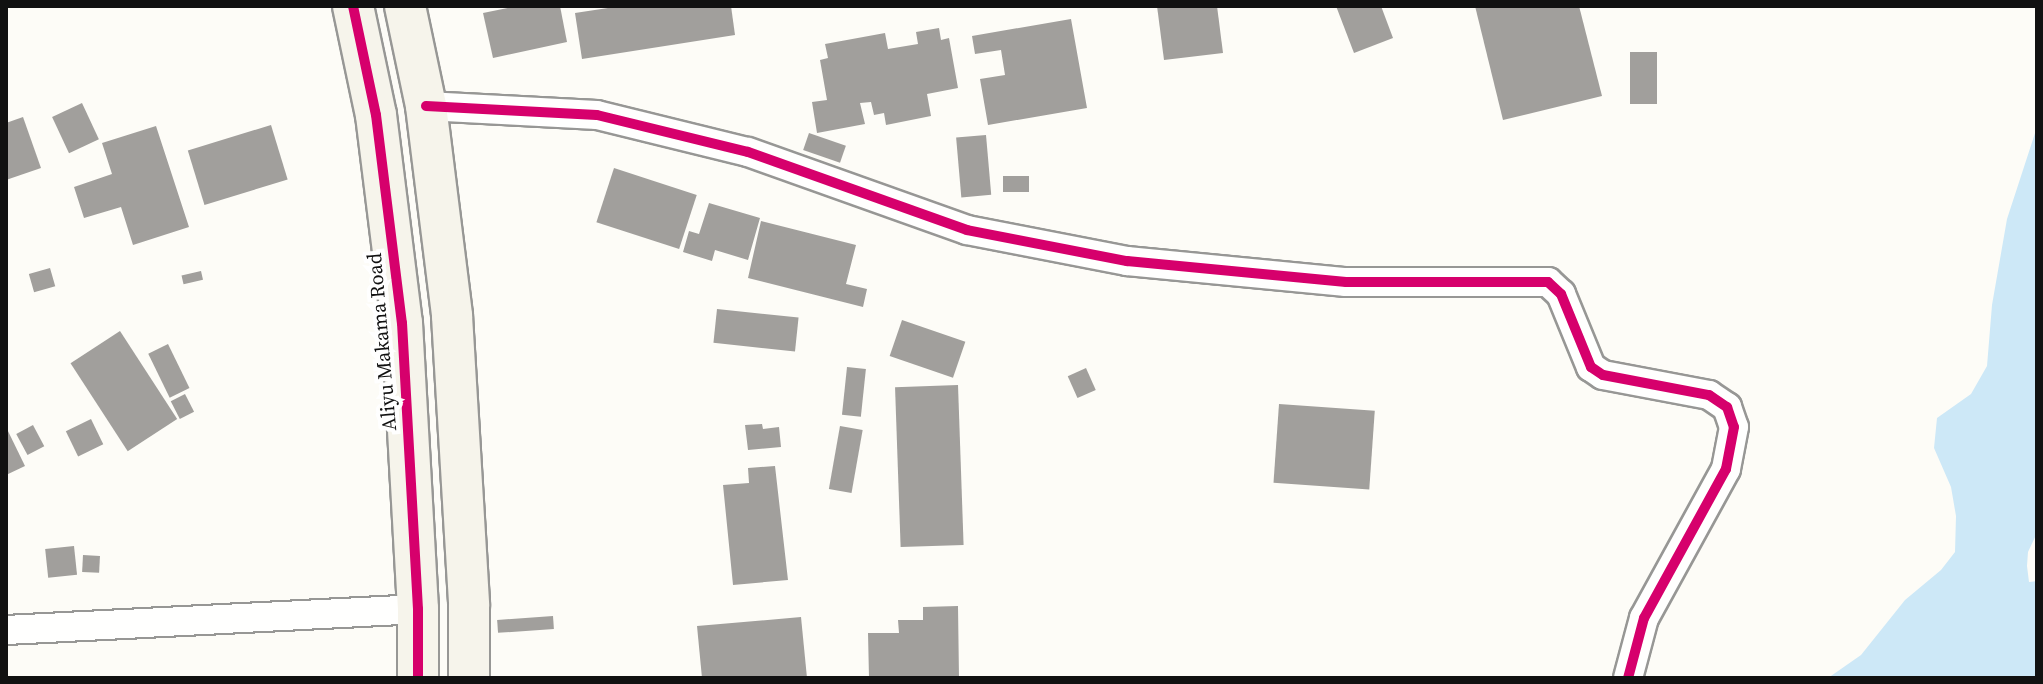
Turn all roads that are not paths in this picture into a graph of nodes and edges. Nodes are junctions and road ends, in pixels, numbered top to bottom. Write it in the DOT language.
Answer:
graph roads {
  1 [pos="353,6"];
  2 [pos="405,6"];
  3 [pos="426,106"];
  4 [pos="457,401"];
  5 [pos="406,402"];
  6 [pos="418,609"];
  7 [pos="6,630"];
  8 [pos="418,678"];
  9 [pos="469,678"];
  10 [pos="1628,678"];
  1 -- 5 [label="street, Aliyu Makama Road"];
  2 -- 3 [label="street"];
  3 -- 4 [label="street"];
  3 -- 10 [label="street"];
  4 -- 5 [label="street"];
  4 -- 9 [label="street"];
  5 -- 6 [label="street, Aliyu Makama Road"];
  6 -- 7 [label="street"];
  6 -- 8 [label="street, Aliyu Makama Road"];
}
